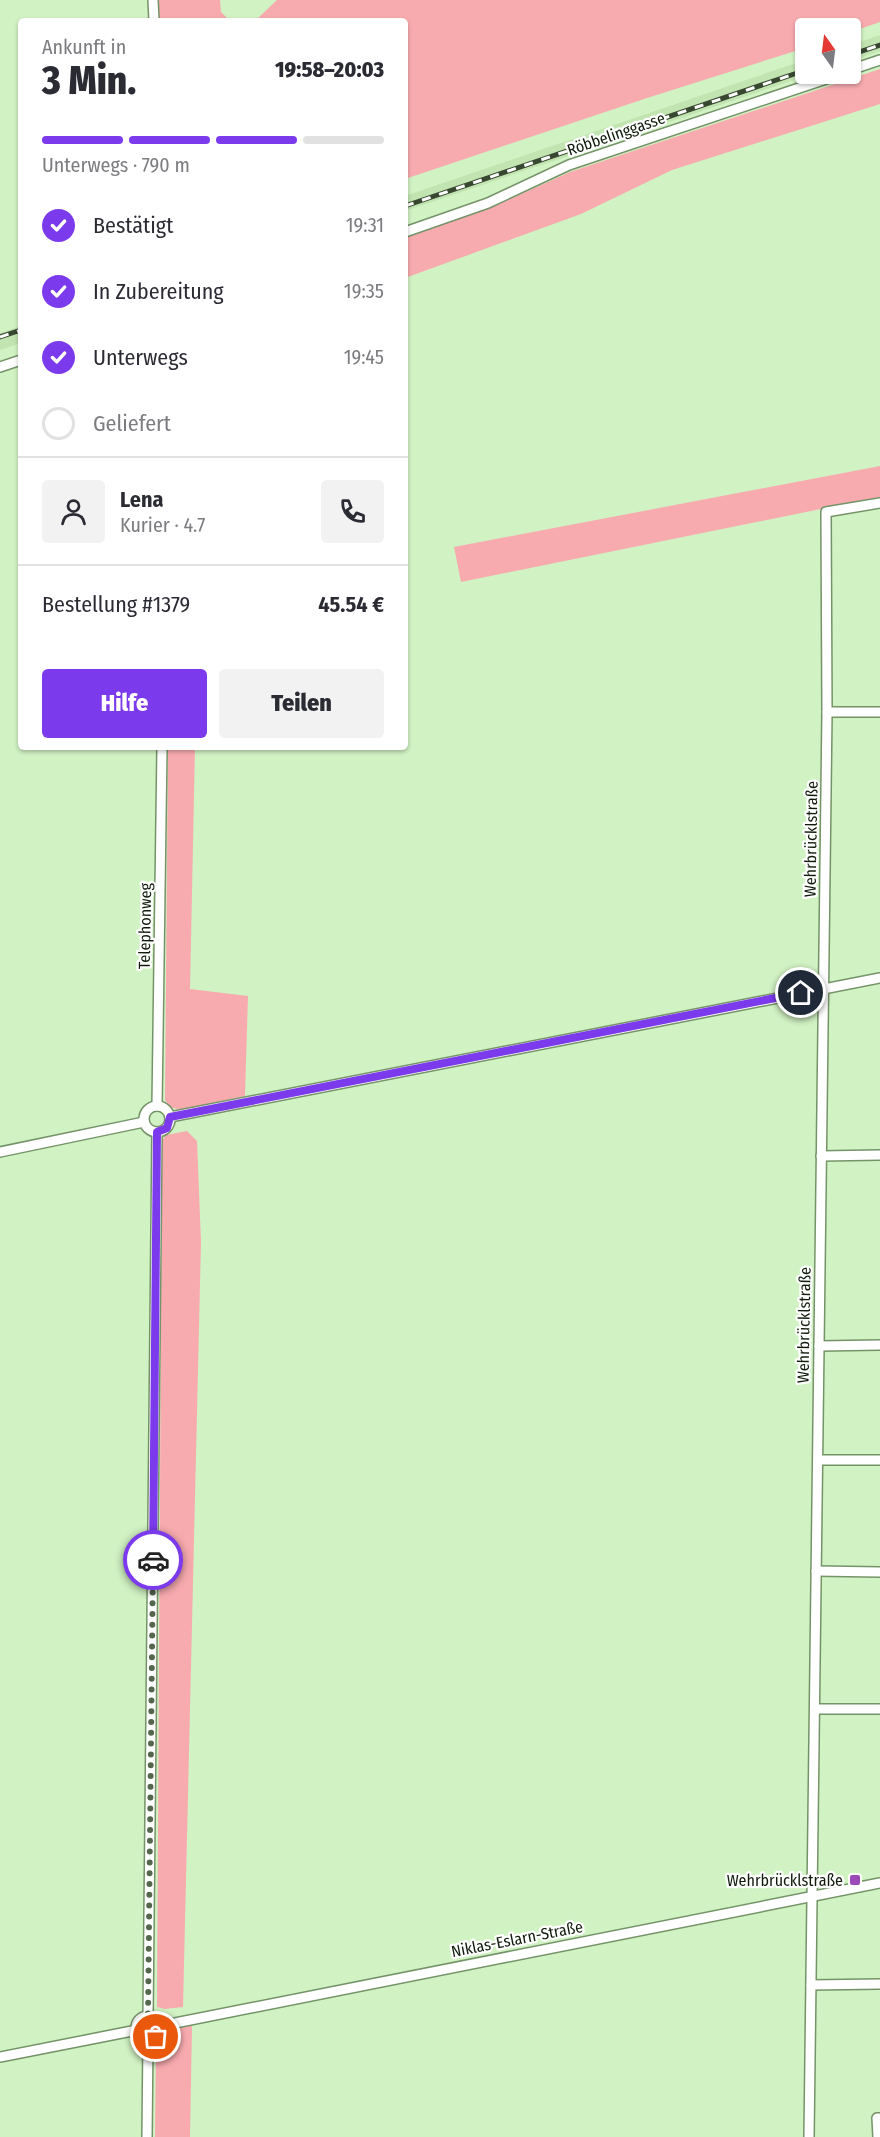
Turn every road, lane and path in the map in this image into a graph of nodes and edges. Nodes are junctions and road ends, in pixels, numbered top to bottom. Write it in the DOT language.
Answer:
graph roads {
  1 [pos="153,0"];
  2 [pos="154,18"];
  3 [pos="880,60"];
  4 [pos="861,66"];
  5 [pos="811,84"];
  6 [pos="408,231"];
  7 [pos="18,361"];
  8 [pos="0,367"];
  9 [pos="880,503"];
  10 [pos="827,711"];
  11 [pos="880,712"];
  12 [pos="162,750"];
  13 [pos="880,978"];
  14 [pos="824,988"];
  15 [pos="157,1106"];
  16 [pos="170,1117"];
  17 [pos="144,1122"];
  18 [pos="157,1132"];
  19 [pos="0,1152"];
  20 [pos="880,1155"];
  21 [pos="821,1156"];
  22 [pos="880,1345"];
  23 [pos="819,1346"];
  24 [pos="818,1460"];
  25 [pos="880,1460"];
  26 [pos="816,1571"];
  27 [pos="880,1572"];
  28 [pos="814,1709"];
  29 [pos="880,1709"];
  30 [pos="880,1883"];
  31 [pos="812,1896"];
  32 [pos="880,1984"];
  33 [pos="811,1985"];
  34 [pos="148,2017"];
  35 [pos="160,2026"];
  36 [pos="137,2030"];
  37 [pos="148,2040"];
  38 [pos="0,2057"];
  39 [pos="880,2118"];
  40 [pos="147,2137"];
  41 [pos="809,2137"];
  42 [pos="878,2137"];
  1 -- 2 [label="street"];
  3 -- 4 [label="street"];
  5 -- 6 [label="street, Röbbelinggasse"];
  7 -- 8 [label="street"];
  9 -- 10 [label="street, Wehrbrücklstraße"];
  10 -- 11 [label="street"];
  10 -- 14 [label="street, Wehrbrücklstraße"];
  12 -- 15 [label="street, Telephonweg"];
  13 -- 14 [label="street"];
  14 -- 16 [label="street"];
  14 -- 21 [label="street, Wehrbrücklstraße"];
  15 -- 16 [label="street"];
  15 -- 17 [label="street"];
  16 -- 18 [label="street"];
  17 -- 18 [label="street"];
  17 -- 19 [label="street"];
  18 -- 34 [label="street"];
  20 -- 21 [label="street"];
  21 -- 23 [label="street, Wehrbrücklstraße"];
  22 -- 23 [label="street"];
  23 -- 24 [label="street, Wehrbrücklstraße"];
  24 -- 25 [label="street"];
  24 -- 26 [label="street, Wehrbrücklstraße"];
  26 -- 27 [label="street"];
  26 -- 28 [label="street, Wehrbrücklstraße"];
  28 -- 29 [label="street"];
  28 -- 31 [label="street, Wehrbrücklstraße"];
  30 -- 31 [label="street, Niklas-Eslarn-Straße"];
  31 -- 33 [label="street, Wehrbrücklstraße"];
  31 -- 35 [label="street, Niklas-Eslarn-Straße"];
  32 -- 33 [label="street"];
  33 -- 41 [label="street, Wehrbrücklstraße"];
  34 -- 35 [label="street"];
  34 -- 36 [label="street"];
  35 -- 37 [label="street"];
  36 -- 37 [label="street"];
  36 -- 38 [label="street"];
  37 -- 40 [label="street"];
  39 -- 42 [label="street"];
}
